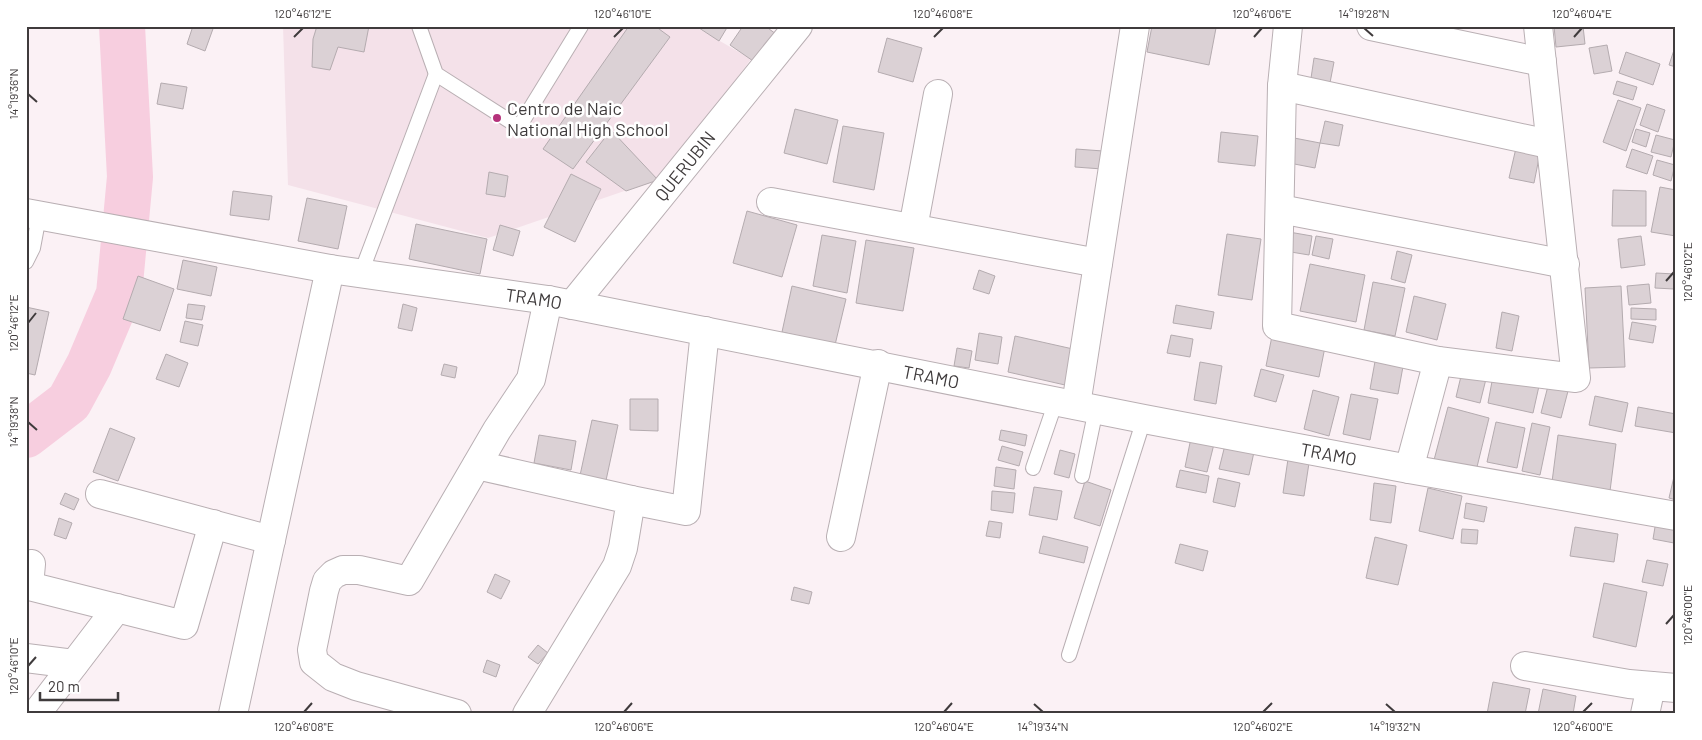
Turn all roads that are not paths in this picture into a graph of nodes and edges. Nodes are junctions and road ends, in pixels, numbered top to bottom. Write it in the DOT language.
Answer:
graph roads {
  1 [pos="418,26"];
  2 [pos="580,26"];
  3 [pos="798,26"];
  4 [pos="1135,26"];
  5 [pos="1288,26"];
  6 [pos="1371,26"];
  7 [pos="1538,26"];
  8 [pos="1542,62"];
  9 [pos="436,74"];
  10 [pos="1282,86"];
  11 [pos="938,94"];
  12 [pos="1549,144"];
  13 [pos="771,202"];
  14 [pos="1280,209"];
  15 [pos="33,214"];
  16 [pos="913,228"];
  17 [pos="26,262"];
  18 [pos="1098,262"];
  19 [pos="1565,264"];
  20 [pos="330,269"];
  21 [pos="361,274"];
  22 [pos="560,302"];
  23 [pos="705,331"];
  24 [pos="1438,361"];
  25 [pos="878,364"];
  26 [pos="1076,405"];
  27 [pos="1144,418"];
  28 [pos="476,465"];
  29 [pos="1033,468"];
  30 [pos="1409,469"];
  31 [pos="1082,476"];
  32 [pos="100,494"];
  33 [pos="631,500"];
  34 [pos="1676,516"];
  35 [pos="213,524"];
  36 [pos="841,537"];
  37 [pos="271,540"];
  38 [pos="32,564"];
  39 [pos="117,608"];
  40 [pos="1070,655"];
  41 [pos="26,658"];
  42 [pos="74,664"];
  43 [pos="1524,666"];
  44 [pos="1664,687"];
  45 [pos="36,714"];
  46 [pos="233,714"];
  47 [pos="457,714"];
  48 [pos="527,714"];
  49 [pos="1645,714"];
  1 -- 9 [label="lane"];
  2 -- 9 [label="lane"];
  3 -- 22 [label="street, QUERUBIN"];
  4 -- 18 [label="street"];
  5 -- 10 [label="street"];
  6 -- 8 [label="street"];
  7 -- 8 [label="street"];
  8 -- 12 [label="street"];
  9 -- 21 [label="lane"];
  10 -- 12 [label="street"];
  10 -- 14 [label="street"];
  11 -- 16 [label="street"];
  12 -- 19 [label="street"];
  13 -- 16 [label="street"];
  14 -- 19 [label="street"];
  14 -- 24 [label="street"];
  15 -- 17 [label="lane"];
  15 -- 20 [label="street, TRAMO"];
  16 -- 18 [label="street"];
  18 -- 26 [label="street"];
  19 -- 24 [label="street"];
  20 -- 21 [label="street, TRAMO"];
  20 -- 37 [label="street"];
  21 -- 22 [label="street, TRAMO"];
  22 -- 23 [label="street, TRAMO"];
  22 -- 28 [label="street"];
  23 -- 25 [label="street, TRAMO"];
  23 -- 33 [label="street"];
  24 -- 30 [label="street"];
  25 -- 26 [label="street, TRAMO"];
  25 -- 36 [label="street"];
  26 -- 27 [label="street, TRAMO"];
  26 -- 29 [label="lane"];
  26 -- 31 [label="lane"];
  27 -- 30 [label="street, TRAMO"];
  27 -- 40 [label="lane"];
  28 -- 33 [label="street"];
  28 -- 47 [label="street"];
  30 -- 34 [label="street, TRAMO"];
  32 -- 35 [label="street"];
  33 -- 48 [label="street"];
  35 -- 37 [label="street"];
  35 -- 39 [label="street"];
  37 -- 46 [label="street"];
  38 -- 39 [label="street"];
  39 -- 42 [label="street"];
  41 -- 42 [label="street"];
  42 -- 45 [label="street"];
  43 -- 44 [label="street"];
  44 -- 49 [label="street"];
}
